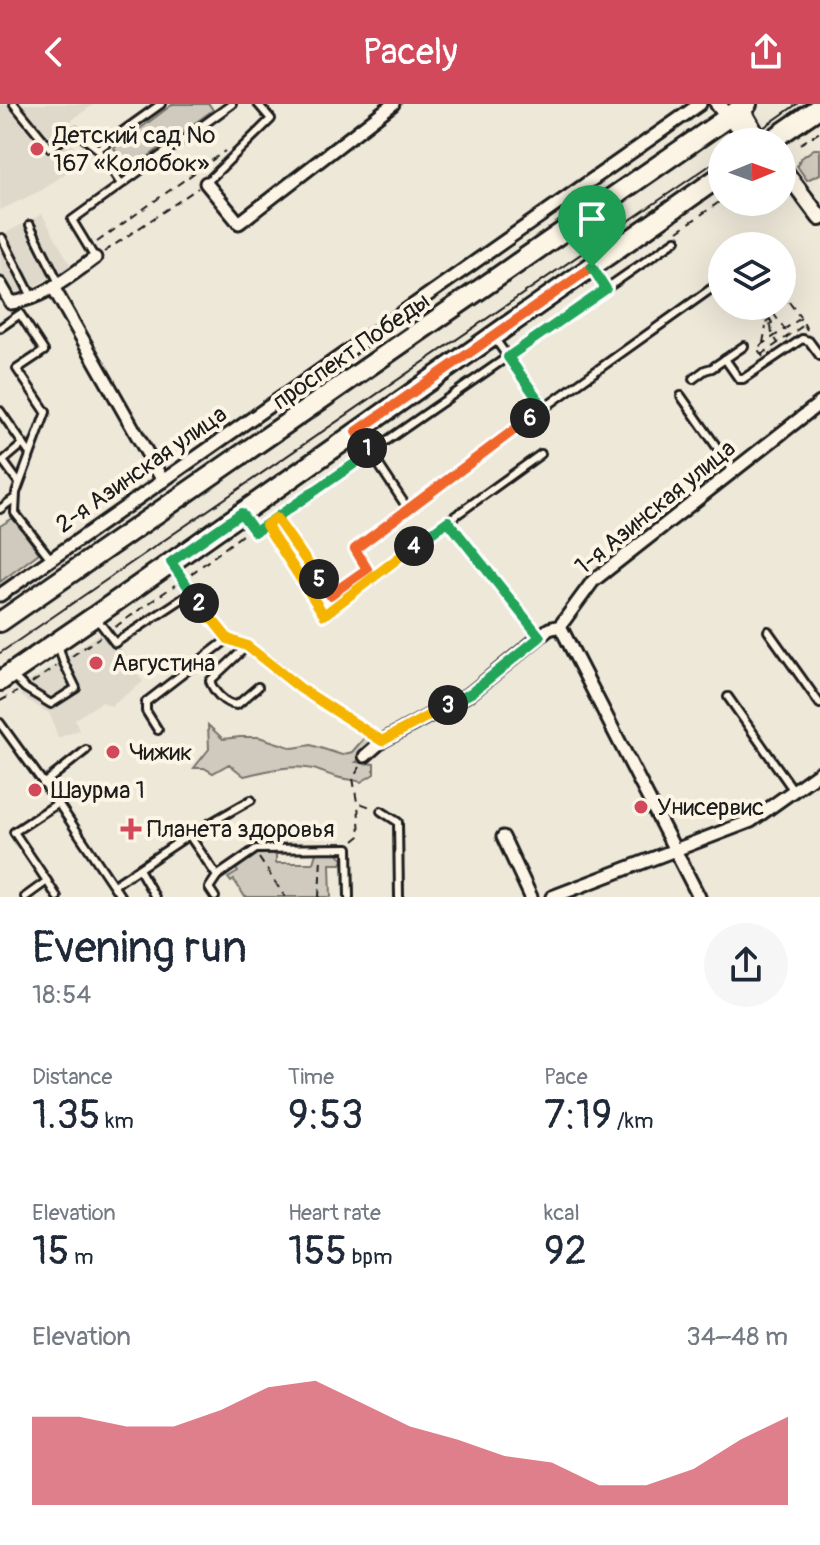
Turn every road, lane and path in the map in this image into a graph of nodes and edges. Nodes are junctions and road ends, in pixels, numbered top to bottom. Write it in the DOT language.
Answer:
graph roads {
  1 [pos="14,104"];
  2 [pos="161,104"];
  3 [pos="232,104"];
  4 [pos="258,104"];
  5 [pos="393,104"];
  6 [pos="700,104"];
  7 [pos="820,107"];
  8 [pos="735,108"];
  9 [pos="749,128"];
  10 [pos="789,128"];
  11 [pos="820,132"];
  12 [pos="800,144"];
  13 [pos="232,147"];
  14 [pos="98,149"];
  15 [pos="206,183"];
  16 [pos="121,184"];
  17 [pos="708,185"];
  18 [pos="796,186"];
  19 [pos="820,218"];
  20 [pos="30,225"];
  21 [pos="2,238"];
  22 [pos="676,240"];
  23 [pos="92,252"];
  24 [pos="592,267"];
  25 [pos="0,284"];
  26 [pos="56,285"];
  27 [pos="606,289"];
  28 [pos="708,291"];
  29 [pos="32,297"];
  30 [pos="796,311"];
  31 [pos="801,318"];
  32 [pos="778,320"];
  33 [pos="805,324"];
  34 [pos="770,325"];
  35 [pos="0,328"];
  36 [pos="784,329"];
  37 [pos="789,335"];
  38 [pos="493,337"];
  39 [pos="774,337"];
  40 [pos="806,339"];
  41 [pos="778,343"];
  42 [pos="763,344"];
  43 [pos="795,344"];
  44 [pos="744,346"];
  45 [pos="784,351"];
  46 [pos="761,355"];
  47 [pos="820,356"];
  48 [pos="508,357"];
  49 [pos="725,359"];
  50 [pos="767,363"];
  51 [pos="693,379"];
  52 [pos="681,396"];
  53 [pos="820,403"];
  54 [pos="544,408"];
  55 [pos="0,411"];
  56 [pos="356,432"];
  57 [pos="23,444"];
  58 [pos="370,453"];
  59 [pos="30,454"];
  60 [pos="541,454"];
  61 [pos="1,461"];
  62 [pos="733,470"];
  63 [pos="163,481"];
  64 [pos="19,483"];
  65 [pos="15,498"];
  66 [pos="0,509"];
  67 [pos="408,509"];
  68 [pos="241,513"];
  69 [pos="276,518"];
  70 [pos="448,521"];
  71 [pos="266,525"];
  72 [pos="51,559"];
  73 [pos="171,562"];
  74 [pos="5,591"];
  75 [pos="191,593"];
  76 [pos="22,607"];
  77 [pos="95,616"];
  78 [pos="0,622"];
  79 [pos="560,626"];
  80 [pos="768,631"];
  81 [pos="107,633"];
  82 [pos="540,637"];
  83 [pos="228,639"];
  84 [pos="57,641"];
  85 [pos="247,646"];
  86 [pos="63,661"];
  87 [pos="5,677"];
  88 [pos="258,687"];
  89 [pos="25,688"];
  90 [pos="728,697"];
  91 [pos="0,701"];
  92 [pos="820,704"];
  93 [pos="0,723"];
  94 [pos="158,730"];
  95 [pos="382,741"];
  96 [pos="86,750"];
  97 [pos="365,756"];
  98 [pos="820,772"];
  99 [pos="43,784"];
  100 [pos="794,791"];
  101 [pos="251,800"];
  102 [pos="357,802"];
  103 [pos="58,803"];
  104 [pos="381,811"];
  105 [pos="189,835"];
  106 [pos="503,837"];
  107 [pos="322,848"];
  108 [pos="348,848"];
  109 [pos="254,851"];
  110 [pos="675,851"];
  111 [pos="139,869"];
  112 [pos="217,876"];
  113 [pos="47,881"];
  114 [pos="114,885"];
  115 [pos="25,897"];
  116 [pos="57,897"];
  117 [pos="121,897"];
  118 [pos="155,897"];
  119 [pos="215,897"];
  120 [pos="285,897"];
  121 [pos="319,897"];
  122 [pos="349,897"];
  123 [pos="399,897"];
  124 [pos="531,897"];
  125 [pos="552,897"];
  126 [pos="699,897"];
  1 -- 14 [label="lane"];
  2 -- 14 [label="lane"];
  3 -- 16 [label="lane"];
  4 -- 15 [label="lane"];
  5 -- 15 [label="street"];
  6 -- 63 [label="street, 2-я Азинская улица"];
  7 -- 10 [label="main road"];
  8 -- 9 [label="street"];
  8 -- 76 [label="main road, проспект Победы"];
  11 -- 12 [label="path"];
  13 -- 23 [label="path"];
  14 -- 16 [label="lane"];
  15 -- 23 [label="path"];
  16 -- 23 [label="lane"];
  17 -- 24 [label="main road"];
  18 -- 19 [label="street"];
  20 -- 26 [label="lane"];
  21 -- 29 [label="lane"];
  22 -- 27 [label="lane"];
  23 -- 26 [label="street"];
  24 -- 27 [label="lane"];
  24 -- 38 [label="main road"];
  25 -- 29 [label="street"];
  26 -- 29 [label="street"];
  26 -- 63 [label="street"];
  27 -- 48 [label="lane"];
  28 -- 54 [label="lane"];
  30 -- 31 [label="path"];
  31 -- 33 [label="path"];
  31 -- 36 [label="path"];
  32 -- 34 [label="path"];
  32 -- 36 [label="path"];
  33 -- 37 [label="path"];
  33 -- 40 [label="path"];
  34 -- 39 [label="path"];
  34 -- 42 [label="path"];
  35 -- 59 [label="lane"];
  36 -- 37 [label="path"];
  36 -- 39 [label="path"];
  37 -- 41 [label="path"];
  37 -- 43 [label="path"];
  38 -- 48 [label="lane"];
  38 -- 56 [label="main road"];
  39 -- 41 [label="path"];
  39 -- 42 [label="path"];
  40 -- 43 [label="lane"];
  40 -- 47 [label="lane"];
  41 -- 45 [label="path"];
  41 -- 46 [label="path"];
  42 -- 46 [label="path"];
  43 -- 45 [label="lane"];
  44 -- 49 [label="lane"];
  45 -- 50 [label="lane"];
  46 -- 50 [label="path"];
  48 -- 54 [label="lane"];
  48 -- 58 [label="lane"];
  49 -- 50 [label="lane"];
  49 -- 51 [label="lane"];
  52 -- 62 [label="lane"];
  53 -- 62 [label="street, 1-я Азинская улица"];
  54 -- 67 [label="lane"];
  55 -- 57 [label="lane"];
  56 -- 58 [label="lane"];
  56 -- 68 [label="main road"];
  57 -- 59 [label="lane"];
  57 -- 61 [label="lane"];
  58 -- 67 [label="lane"];
  58 -- 69 [label="lane"];
  59 -- 64 [label="lane"];
  60 -- 70 [label="lane"];
  61 -- 64 [label="lane"];
  62 -- 79 [label="street, 1-я Азинская улица"];
  63 -- 72 [label="street, 2-я Азинская улица"];
  64 -- 65 [label="lane"];
  65 -- 66 [label="lane"];
  65 -- 72 [label="lane"];
  67 -- 69 [label="lane"];
  68 -- 71 [label="lane"];
  68 -- 73 [label="main road"];
  69 -- 71 [label="lane"];
  70 -- 71 [label="lane"];
  70 -- 82 [label="lane"];
  72 -- 74 [label="street, 2-я Азинская улица"];
  73 -- 75 [label="lane"];
  73 -- 77 [label="main road"];
  74 -- 76 [label="street"];
  75 -- 81 [label="lane"];
  75 -- 83 [label="lane"];
  76 -- 78 [label="main road, проспект Победы"];
  77 -- 81 [label="lane"];
  77 -- 84 [label="main road"];
  79 -- 82 [label="street, 1-я Азинская улица"];
  79 -- 110 [label="street"];
  80 -- 92 [label="lane"];
  81 -- 86 [label="path"];
  82 -- 95 [label="street, 1-я Азинская улица"];
  83 -- 85 [label="lane"];
  83 -- 94 [label="lane"];
  84 -- 86 [label="lane"];
  84 -- 87 [label="main road"];
  85 -- 88 [label="lane"];
  85 -- 95 [label="lane"];
  86 -- 89 [label="path"];
  86 -- 89 [label="lane"];
  87 -- 89 [label="lane"];
  89 -- 91 [label="path"];
  90 -- 100 [label="lane"];
  93 -- 99 [label="lane"];
  95 -- 97 [label="street, 1-я Азинская улица"];
  96 -- 99 [label="lane"];
  97 -- 102 [label="path"];
  98 -- 100 [label="street"];
  99 -- 103 [label="lane"];
  100 -- 110 [label="street"];
  101 -- 105 [label="lane"];
  102 -- 104 [label="path"];
  102 -- 108 [label="path"];
  103 -- 113 [label="lane"];
  103 -- 114 [label="lane"];
  104 -- 123 [label="lane"];
  105 -- 111 [label="lane"];
  105 -- 112 [label="lane"];
  106 -- 124 [label="street"];
  107 -- 108 [label="lane"];
  107 -- 109 [label="lane"];
  107 -- 121 [label="path"];
  108 -- 122 [label="lane"];
  109 -- 112 [label="lane"];
  109 -- 120 [label="path"];
  110 -- 125 [label="street"];
  110 -- 126 [label="street"];
  111 -- 114 [label="lane"];
  111 -- 118 [label="lane"];
  112 -- 119 [label="lane"];
  113 -- 115 [label="lane"];
  113 -- 116 [label="lane"];
  114 -- 117 [label="lane"];
}
